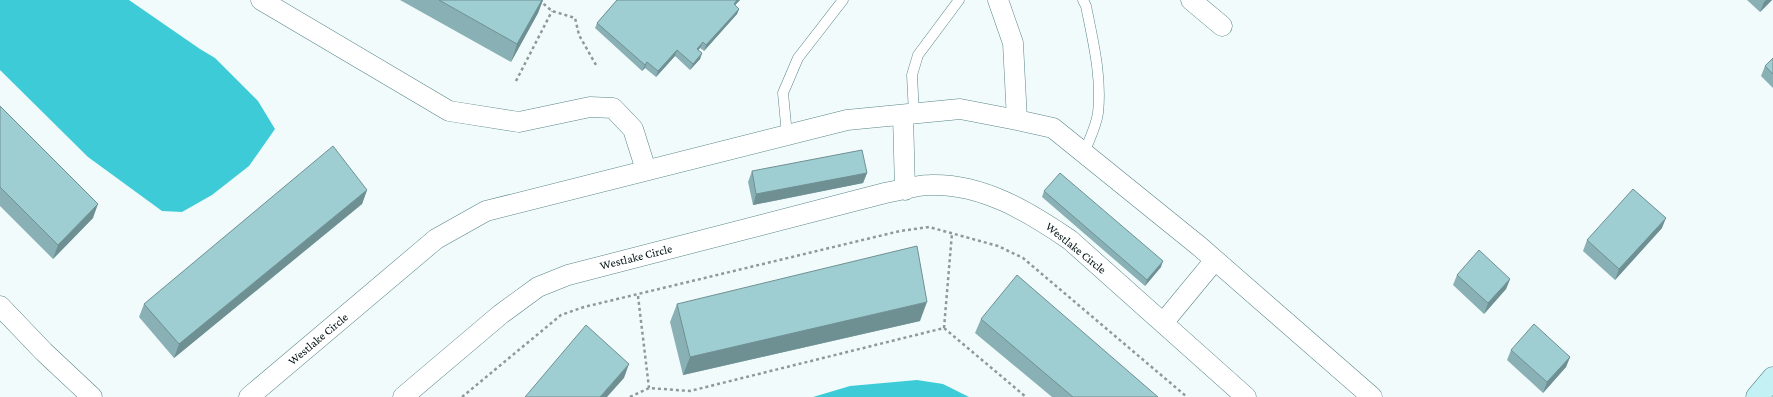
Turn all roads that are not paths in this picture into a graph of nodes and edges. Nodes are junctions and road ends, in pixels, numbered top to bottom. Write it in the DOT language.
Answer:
graph roads {
  1 [pos="261,0"];
  2 [pos="843,0"];
  3 [pos="959,0"];
  4 [pos="998,0"];
  5 [pos="1083,0"];
  6 [pos="1191,0"];
  7 [pos="1222,26"];
  8 [pos="908,114"];
  9 [pos="1017,120"];
  10 [pos="787,135"];
  11 [pos="1084,153"];
  12 [pos="646,170"];
  13 [pos="905,190"];
  14 [pos="1215,260"];
  15 [pos="0,306"];
  16 [pos="1163,323"];
  17 [pos="1773,378"];
  18 [pos="1355,389"];
  19 [pos="92,397"];
  20 [pos="249,397"];
  21 [pos="403,397"];
  22 [pos="1246,397"];
  23 [pos="1372,397"];
  24 [pos="1757,397"];
  1 -- 12 [label="street"];
  2 -- 10 [label="lane"];
  3 -- 8 [label="lane"];
  4 -- 9 [label="street"];
  5 -- 11 [label="lane"];
  6 -- 7 [label="street"];
  8 -- 9 [label="street, Westlake Circle"];
  8 -- 10 [label="street, Westlake Circle"];
  8 -- 13 [label="street"];
  9 -- 11 [label="street, Westlake Circle"];
  10 -- 12 [label="street, Westlake Circle"];
  11 -- 14 [label="street, Westlake Circle"];
  12 -- 20 [label="street, Westlake Circle"];
  13 -- 16 [label="street, Westlake Circle"];
  13 -- 21 [label="street, Westlake Circle"];
  14 -- 16 [label="street"];
  14 -- 18 [label="street, Westlake Circle"];
  15 -- 19 [label="street"];
  16 -- 22 [label="street, Westlake Circle"];
  17 -- 24 [label="main road"];
  18 -- 23 [label="street, Westlake Circle"];
}
